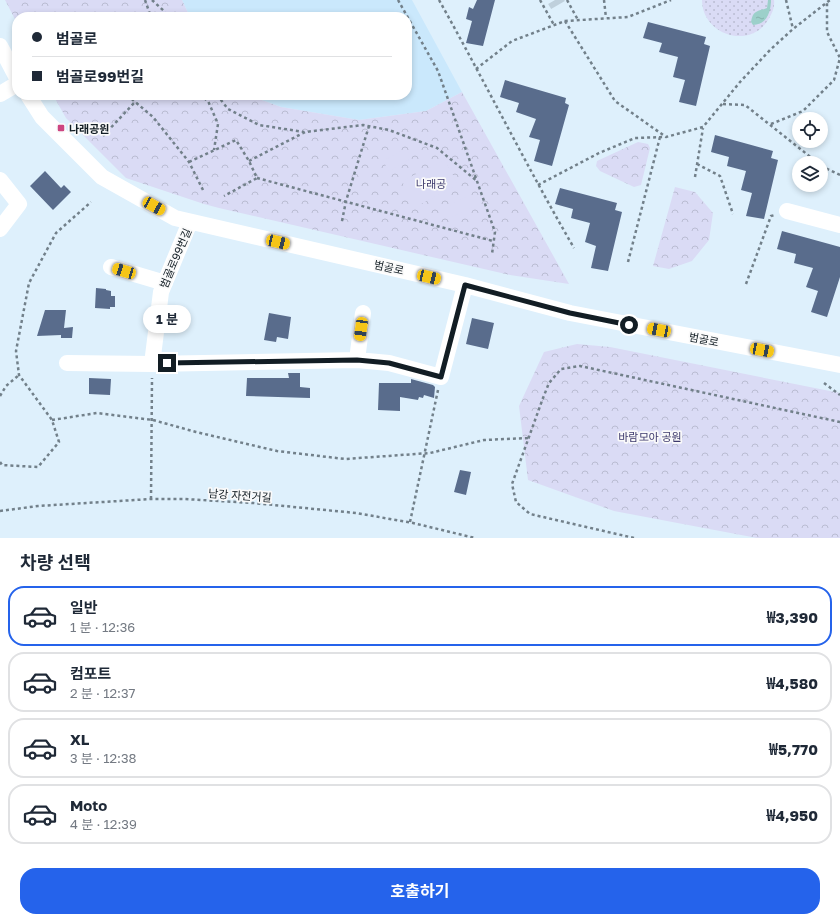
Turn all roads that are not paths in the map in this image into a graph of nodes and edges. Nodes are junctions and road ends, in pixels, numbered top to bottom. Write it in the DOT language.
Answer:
graph roads {
  1 [pos="0,46"];
  2 [pos="12,69"];
  3 [pos="12,87"];
  4 [pos="0,94"];
  5 [pos="31,100"];
  6 [pos="0,180"];
  7 [pos="787,211"];
  8 [pos="190,222"];
  9 [pos="840,225"];
  10 [pos="0,229"];
  11 [pos="111,267"];
  12 [pos="165,283"];
  13 [pos="465,285"];
  14 [pos="364,313"];
  15 [pos="357,360"];
  16 [pos="67,363"];
  17 [pos="152,364"];
  18 [pos="840,366"];
  1 -- 2 [label="street"];
  3 -- 4 [label="street"];
  5 -- 8 [label="street, 범골로"];
  6 -- 10 [label="street"];
  7 -- 9 [label="street"];
  8 -- 12 [label="street, 범골로99번길"];
  8 -- 13 [label="street, 범골로"];
  11 -- 12 [label="street"];
  12 -- 17 [label="street, 범골로99번길"];
  13 -- 15 [label="street"];
  13 -- 18 [label="street, 범골로"];
  14 -- 15 [label="street"];
  15 -- 17 [label="street"];
  16 -- 17 [label="street"];
}
